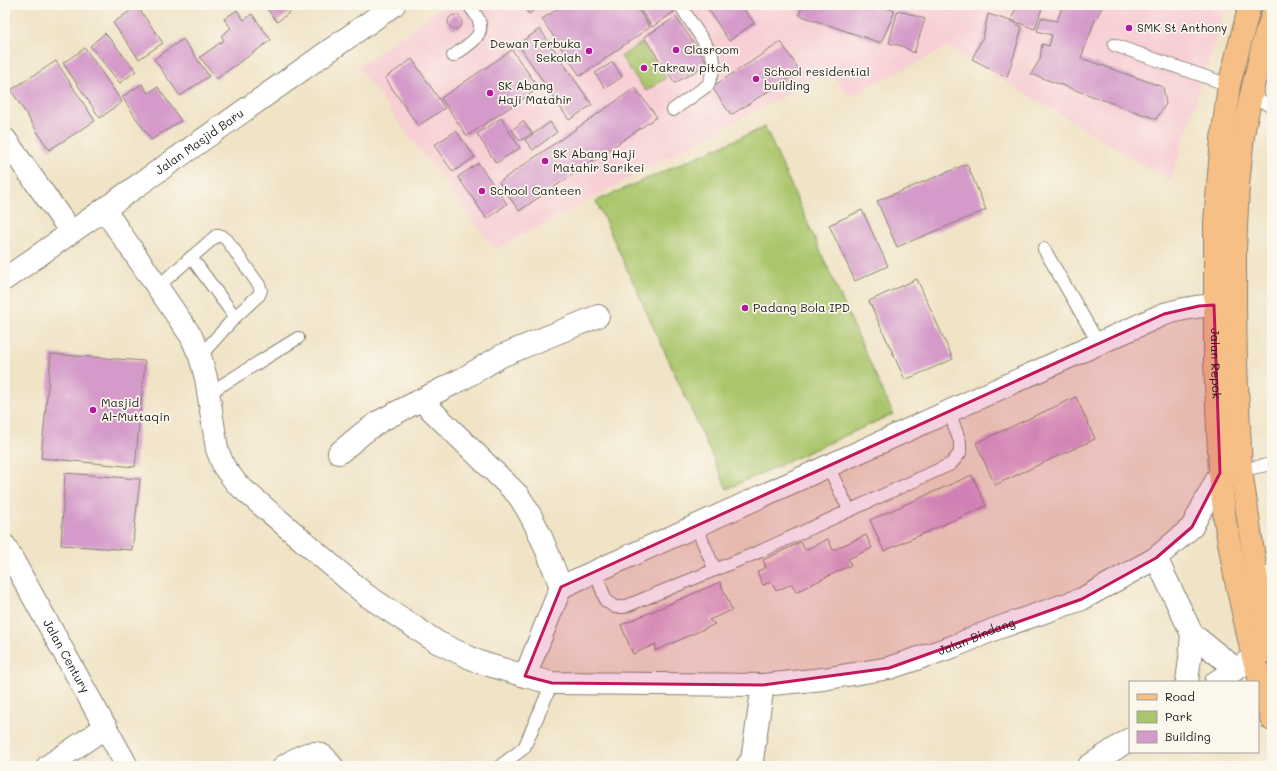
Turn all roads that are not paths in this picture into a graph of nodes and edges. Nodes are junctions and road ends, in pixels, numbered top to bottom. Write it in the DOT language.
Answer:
graph roads {
  1 [pos="394,5"];
  2 [pos="469,5"];
  3 [pos="680,5"];
  4 [pos="1250,5"];
  5 [pos="1272,16"];
  6 [pos="1114,45"];
  7 [pos="453,56"];
  8 [pos="1229,85"];
  9 [pos="1251,95"];
  10 [pos="1272,107"];
  11 [pos="673,110"];
  12 [pos="5,139"];
  13 [pos="104,209"];
  14 [pos="71,232"];
  15 [pos="1044,250"];
  16 [pos="191,257"];
  17 [pos="5,279"];
  18 [pos="157,287"];
  19 [pos="1225,305"];
  20 [pos="598,316"];
  21 [pos="235,317"];
  22 [pos="298,338"];
  23 [pos="1099,344"];
  24 [pos="200,356"];
  25 [pos="209,393"];
  26 [pos="421,400"];
  27 [pos="949,411"];
  28 [pos="339,454"];
  29 [pos="1272,464"];
  30 [pos="828,466"];
  31 [pos="1241,470"];
  32 [pos="1220,473"];
  33 [pos="849,510"];
  34 [pos="696,526"];
  35 [pos="5,546"];
  36 [pos="1156,558"];
  37 [pos="715,570"];
  38 [pos="595,571"];
  39 [pos="1264,578"];
  40 [pos="560,587"];
  41 [pos="1192,634"];
  42 [pos="1258,656"];
  43 [pos="525,676"];
  44 [pos="1187,681"];
  45 [pos="1218,681"];
  46 [pos="552,683"];
  47 [pos="763,685"];
  48 [pos="1272,720"];
  49 [pos="106,727"];
  50 [pos="1129,740"];
  51 [pos="48,766"];
  52 [pos="127,766"];
  53 [pos="284,766"];
  54 [pos="332,766"];
  55 [pos="500,766"];
  56 [pos="747,766"];
  57 [pos="1089,766"];
  1 -- 13 [label="street, Jalan Masjid Baru"];
  2 -- 7 [label="lane"];
  3 -- 11 [label="lane"];
  4 -- 8 [label="main road, Jalan Repok"];
  5 -- 9 [label="main road, Jalan Repok"];
  6 -- 8 [label="lane"];
  8 -- 19 [label="main road, Jalan Repok"];
  9 -- 10 [label="lane"];
  9 -- 19 [label="main road, Jalan Repok"];
  12 -- 14 [label="street"];
  13 -- 14 [label="street, Jalan Masjid Baru"];
  13 -- 18 [label="street, Jalan Bindang"];
  14 -- 17 [label="street, Jalan Masjid Baru"];
  15 -- 23 [label="lane"];
  16 -- 18 [label="lane"];
  16 -- 21 [label="lane"];
  16 -- 21 [label="lane"];
  18 -- 24 [label="street, Jalan Bindang"];
  19 -- 23 [label="street"];
  19 -- 31 [label="main road, Jalan Repok"];
  19 -- 32 [label="main road, Jalan Repok"];
  20 -- 26 [label="street"];
  21 -- 24 [label="lane"];
  22 -- 25 [label="lane"];
  23 -- 27 [label="street"];
  24 -- 25 [label="street, Jalan Bindang"];
  25 -- 43 [label="street, Jalan Bindang"];
  26 -- 28 [label="street"];
  26 -- 40 [label="street"];
  27 -- 30 [label="street"];
  27 -- 33 [label="lane"];
  29 -- 31 [label="lane"];
  30 -- 33 [label="lane"];
  30 -- 34 [label="street"];
  31 -- 39 [label="main road, Jalan Repok"];
  32 -- 36 [label="street, Jalan Bindang"];
  32 -- 42 [label="main road, Jalan Repok"];
  33 -- 37 [label="lane"];
  34 -- 37 [label="lane"];
  34 -- 38 [label="street"];
  35 -- 49 [label="street, Jalan Century"];
  36 -- 41 [label="street"];
  36 -- 47 [label="street, Jalan Bindang"];
  37 -- 38 [label="lane"];
  38 -- 40 [label="street"];
  39 -- 42 [label="main road, Jalan Repok"];
  40 -- 43 [label="street"];
  41 -- 42 [label="street"];
  41 -- 44 [label="street"];
  42 -- 45 [label="street"];
  42 -- 48 [label="main road, Jalan Repok"];
  43 -- 46 [label="street, Jalan Bindang"];
  46 -- 47 [label="street, Jalan Bindang"];
  46 -- 55 [label="lane"];
  47 -- 56 [label="street"];
  49 -- 51 [label="street"];
  49 -- 52 [label="street, Jalan Century"];
  50 -- 57 [label="street"];
  53 -- 54 [label="street"];
}
